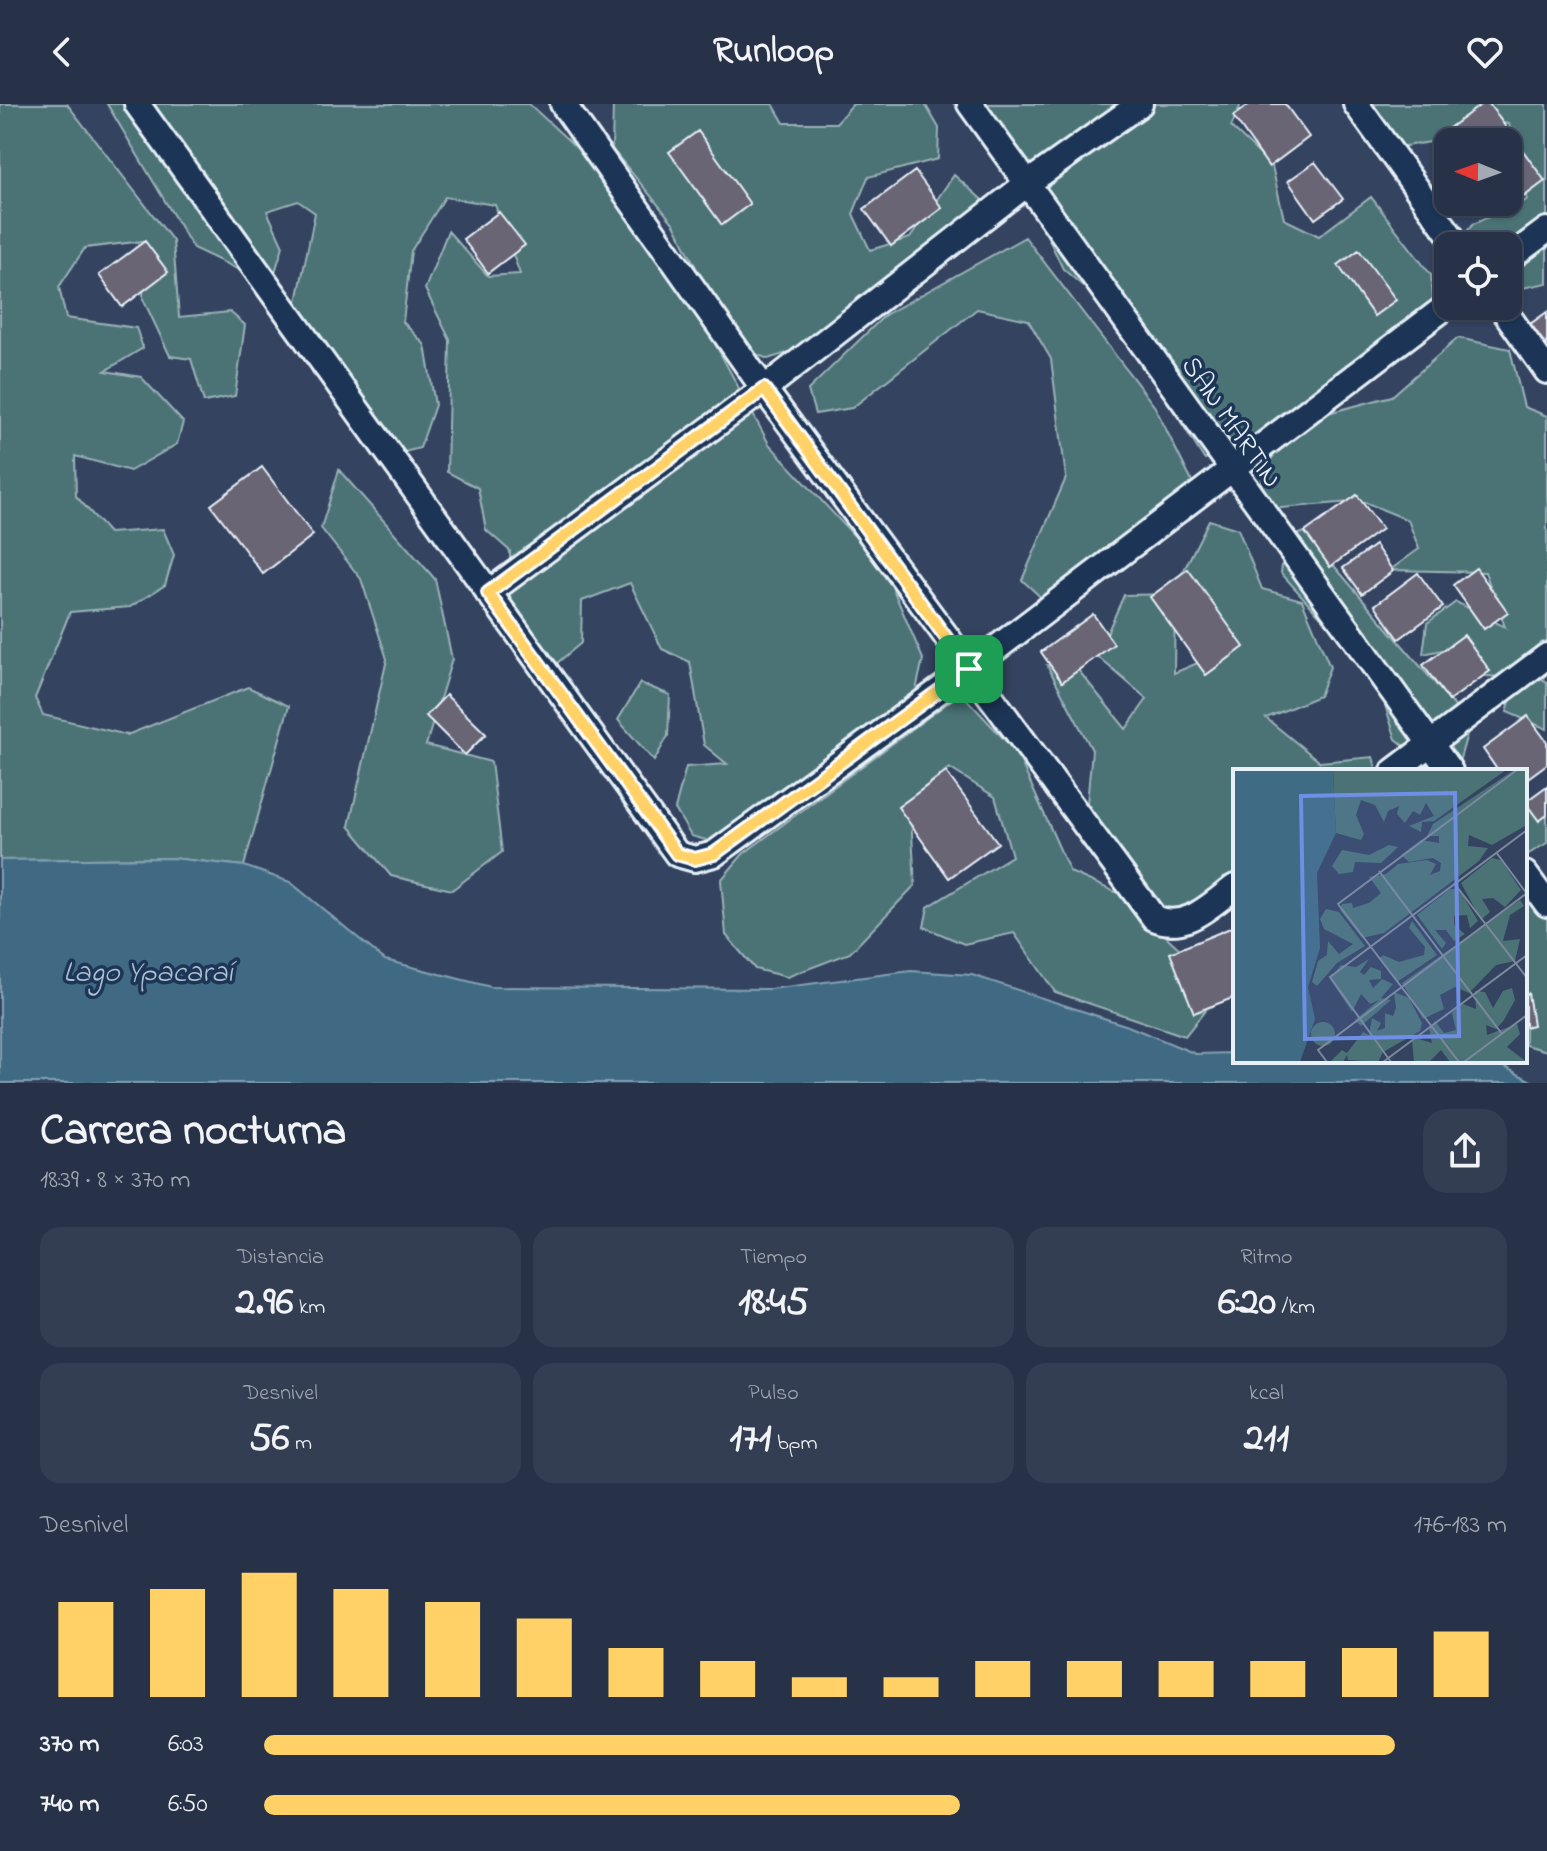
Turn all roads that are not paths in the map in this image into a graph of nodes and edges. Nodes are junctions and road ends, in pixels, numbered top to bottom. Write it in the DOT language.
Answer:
graph roads {
  1 [pos="137,104"];
  2 [pos="970,104"];
  3 [pos="1140,104"];
  4 [pos="1356,104"];
  5 [pos="576,109"];
  6 [pos="1028,183"];
  7 [pos="1547,230"];
  8 [pos="1448,232"];
  9 [pos="1522,249"];
  10 [pos="1434,316"];
  11 [pos="1511,320"];
  12 [pos="1547,371"];
  13 [pos="764,389"];
  14 [pos="1230,470"];
  15 [pos="488,593"];
  16 [pos="1547,656"];
  17 [pos="969,669"];
  18 [pos="1431,744"];
  19 [pos="1397,769"];
  20 [pos="1449,769"];
  21 [pos="1527,877"];
  22 [pos="1233,888"];
  23 [pos="1547,904"];
  1 -- 15 [label="street"];
  2 -- 6 [label="street, SAN MARTIN"];
  3 -- 6 [label="street"];
  4 -- 8 [label="street"];
  5 -- 13 [label="street"];
  6 -- 13 [label="street"];
  6 -- 14 [label="street, SAN MARTIN"];
  7 -- 9 [label="street"];
  10 -- 14 [label="street"];
  11 -- 12 [label="street"];
  13 -- 15 [label="street"];
  13 -- 17 [label="street"];
  14 -- 17 [label="street"];
  14 -- 18 [label="street, SAN MARTIN"];
  15 -- 17 [label="street"];
  16 -- 18 [label="street"];
  17 -- 22 [label="street"];
  18 -- 19 [label="street"];
  18 -- 20 [label="street, SAN MARTIN"];
  21 -- 23 [label="street"];
}
